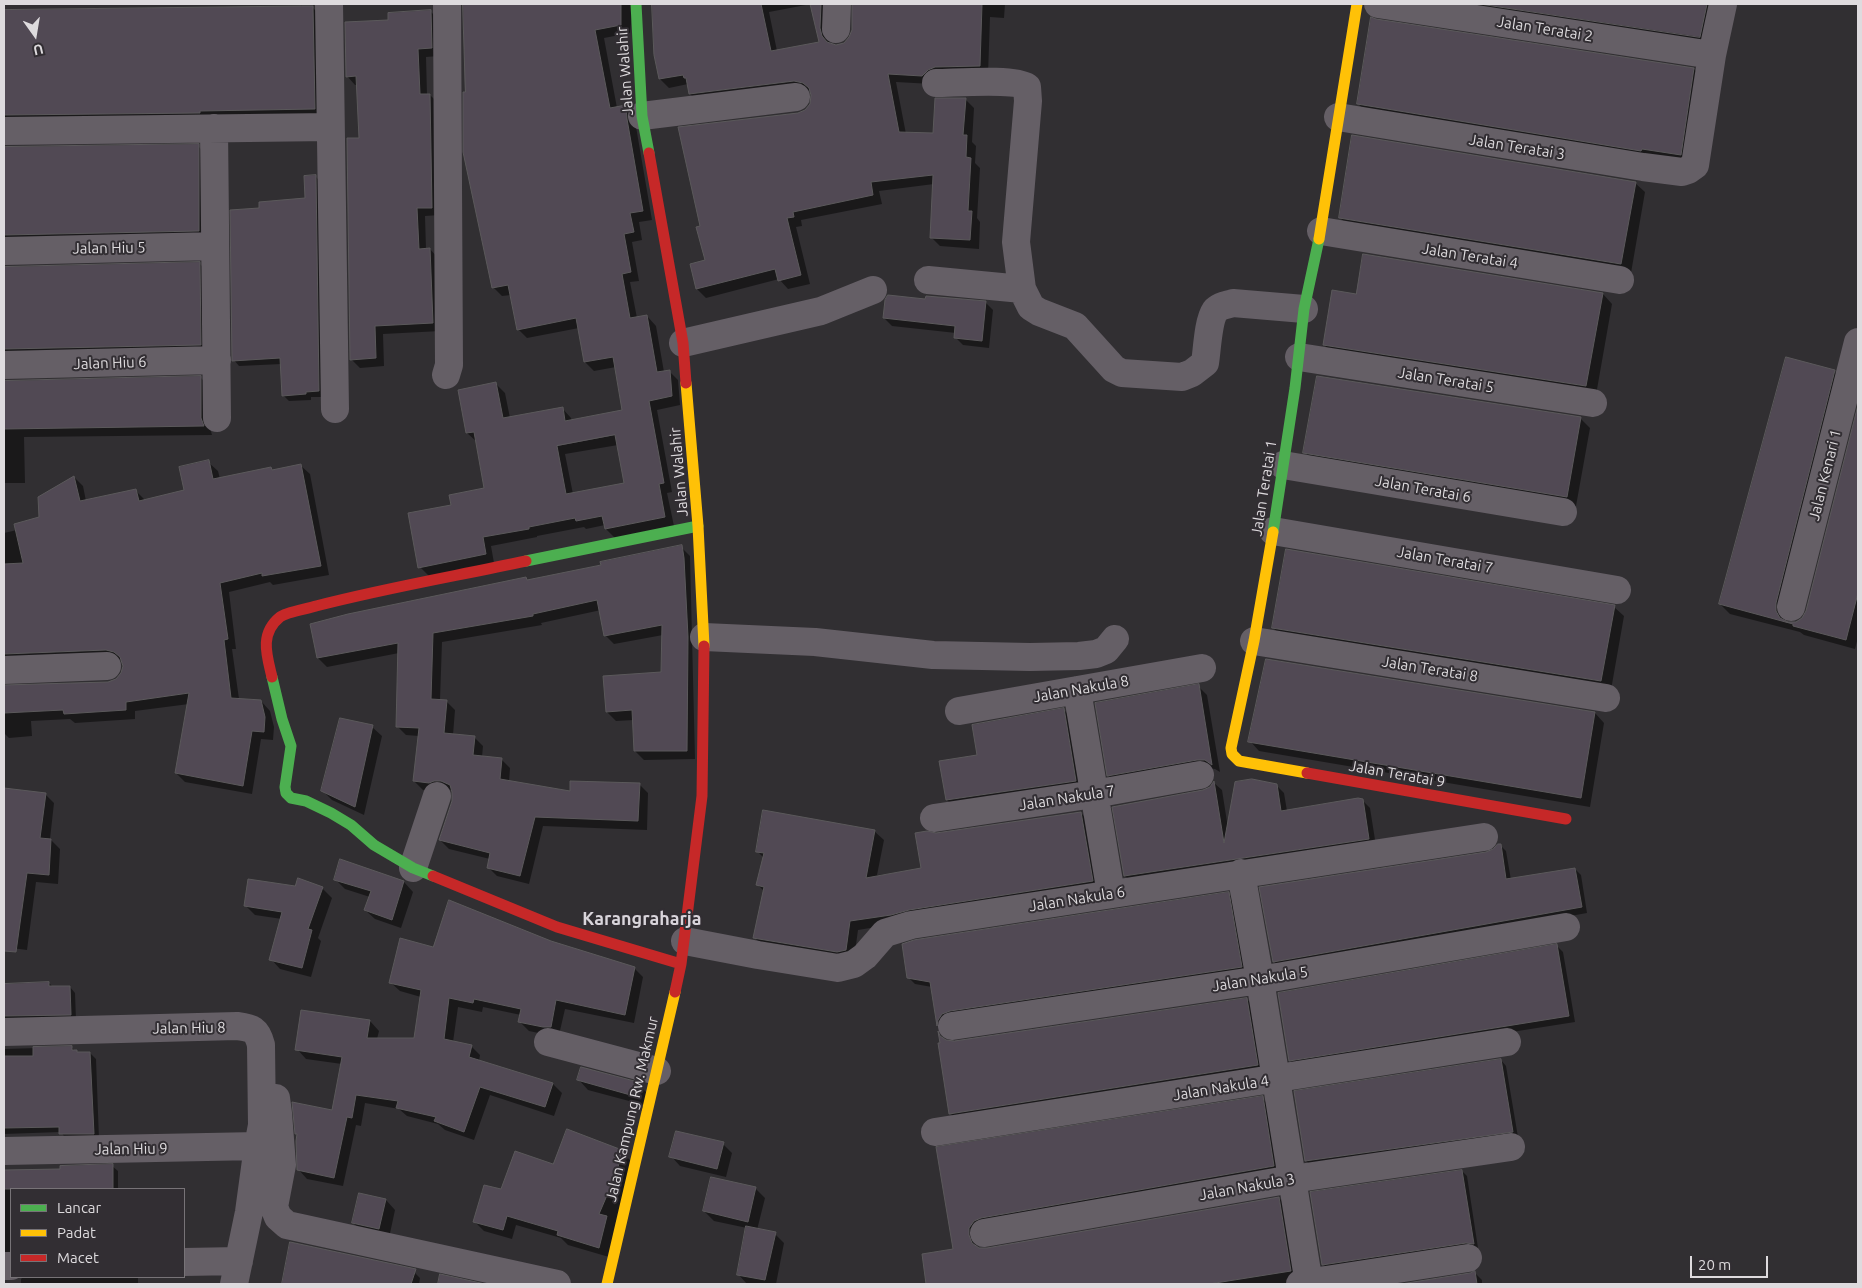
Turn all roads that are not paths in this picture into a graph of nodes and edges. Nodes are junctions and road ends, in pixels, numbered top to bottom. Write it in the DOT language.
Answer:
graph roads {
  1 [pos="329,4"];
  2 [pos="447,4"];
  3 [pos="636,4"];
  4 [pos="1357,4"];
  5 [pos="1378,4"];
  6 [pos="1723,4"];
  7 [pos="1712,55"];
  8 [pos="936,83"];
  9 [pos="796,97"];
  10 [pos="642,116"];
  11 [pos="1338,117"];
  12 [pos="330,127"];
  13 [pos="214,128"];
  14 [pos="4,131"];
  15 [pos="1321,231"];
  16 [pos="215,246"];
  17 [pos="4,251"];
  18 [pos="928,280"];
  19 [pos="1620,280"];
  20 [pos="1022,289"];
  21 [pos="873,290"];
  22 [pos="1304,309"];
  23 [pos="1858,342"];
  24 [pos="683,343"];
  25 [pos="1299,357"];
  26 [pos="217,360"];
  27 [pos="4,365"];
  28 [pos="446,375"];
  29 [pos="1593,403"];
  30 [pos="335,409"];
  31 [pos="217,418"];
  32 [pos="1283,465"];
  33 [pos="1563,512"];
  34 [pos="698,526"];
  35 [pos="1273,531"];
  36 [pos="1616,590"];
  37 [pos="1791,607"];
  38 [pos="704,637"];
  39 [pos="1115,639"];
  40 [pos="1254,641"];
  41 [pos="107,666"];
  42 [pos="1202,668"];
  43 [pos="4,670"];
  44 [pos="1077,690"];
  45 [pos="1606,698"];
  46 [pos="959,711"];
  47 [pos="1231,748"];
  48 [pos="1200,775"];
  49 [pos="1094,794"];
  50 [pos="437,796"];
  51 [pos="934,818"];
  52 [pos="1566,819"];
  53 [pos="1484,837"];
  54 [pos="413,868"];
  55 [pos="1241,873"];
  56 [pos="1111,894"];
  57 [pos="1566,927"];
  58 [pos="683,952"];
  59 [pos="1260,980"];
  60 [pos="952,1026"];
  61 [pos="4,1032"];
  62 [pos="548,1042"];
  63 [pos="1507,1042"];
  64 [pos="657,1071"];
  65 [pos="262,1077"];
  66 [pos="1276,1079"];
  67 [pos="935,1132"];
  68 [pos="258,1146"];
  69 [pos="1511,1147"];
  70 [pos="4,1151"];
  71 [pos="1292,1179"];
  72 [pos="984,1233"];
  73 [pos="1468,1258"];
  74 [pos="185,1262"];
  75 [pos="237,1273"];
  76 [pos="557,1284"];
  77 [pos="607,1284"];
  78 [pos="1306,1284"];
  1 -- 12 [label="street"];
  2 -- 28 [label="street"];
  3 -- 10 [label="street, Jalan Walahir"];
  4 -- 11 [label="street, Jalan Teratai 1"];
  5 -- 7 [label="street, Jalan Teratai 2"];
  6 -- 7 [label="street"];
  7 -- 11 [label="street, Jalan Teratai 3"];
  8 -- 20 [label="street"];
  9 -- 10 [label="street"];
  10 -- 24 [label="street, Jalan Walahir"];
  11 -- 15 [label="street, Jalan Teratai 1"];
  12 -- 13 [label="street"];
  12 -- 30 [label="street"];
  13 -- 14 [label="street"];
  13 -- 16 [label="street"];
  15 -- 19 [label="street, Jalan Teratai 4"];
  15 -- 22 [label="street, Jalan Teratai 1"];
  16 -- 17 [label="street, Jalan Hiu 5"];
  16 -- 26 [label="street"];
  18 -- 20 [label="street"];
  20 -- 22 [label="street"];
  21 -- 24 [label="street"];
  22 -- 25 [label="street, Jalan Teratai 1"];
  23 -- 37 [label="street, Jalan Kenari 1"];
  24 -- 34 [label="street, Jalan Walahir"];
  25 -- 29 [label="street, Jalan Teratai 5"];
  25 -- 32 [label="street, Jalan Teratai 1"];
  26 -- 27 [label="street, Jalan Hiu 6"];
  26 -- 31 [label="street"];
  32 -- 33 [label="street, Jalan Teratai 6"];
  32 -- 35 [label="street, Jalan Teratai 1"];
  34 -- 38 [label="street, Jalan Walahir"];
  34 -- 54 [label="street"];
  35 -- 36 [label="street, Jalan Teratai 7"];
  35 -- 40 [label="street, Jalan Teratai 1"];
  38 -- 39 [label="street"];
  38 -- 58 [label="street, Jalan Walahir"];
  40 -- 45 [label="street, Jalan Teratai 8"];
  40 -- 47 [label="street, Jalan Teratai 1"];
  41 -- 43 [label="street"];
  42 -- 44 [label="street, Jalan Nakula 8"];
  44 -- 46 [label="street, Jalan Nakula 8"];
  44 -- 49 [label="street"];
  47 -- 52 [label="street, Jalan Teratai 9"];
  48 -- 49 [label="street, Jalan Nakula 7"];
  49 -- 51 [label="street, Jalan Nakula 7"];
  49 -- 56 [label="street"];
  50 -- 54 [label="street"];
  53 -- 55 [label="street, Jalan Nakula 6"];
  54 -- 58 [label="street"];
  55 -- 56 [label="street, Jalan Nakula 6"];
  55 -- 59 [label="street"];
  56 -- 58 [label="street, Jalan Nakula 6"];
  57 -- 59 [label="street, Jalan Nakula 5"];
  58 -- 64 [label="street, Jalan Kampung Rw. Makmur"];
  59 -- 60 [label="street, Jalan Nakula 5"];
  59 -- 66 [label="street"];
  61 -- 65 [label="street, Jalan Hiu 8"];
  62 -- 64 [label="street"];
  63 -- 66 [label="street, Jalan Nakula 4"];
  64 -- 77 [label="street, Jalan Kampung Rw. Makmur"];
  65 -- 68 [label="street, Jalan Hiu 8"];
  65 -- 76 [label="street"];
  66 -- 67 [label="street, Jalan Nakula 4"];
  66 -- 71 [label="street"];
  68 -- 70 [label="street, Jalan Hiu 9"];
  68 -- 75 [label="street, Jalan Hiu 8"];
  69 -- 71 [label="street, Jalan Nakula 3"];
  71 -- 72 [label="street, Jalan Nakula 3"];
  71 -- 78 [label="street"];
  73 -- 78 [label="street"];
  74 -- 75 [label="street"];
}
